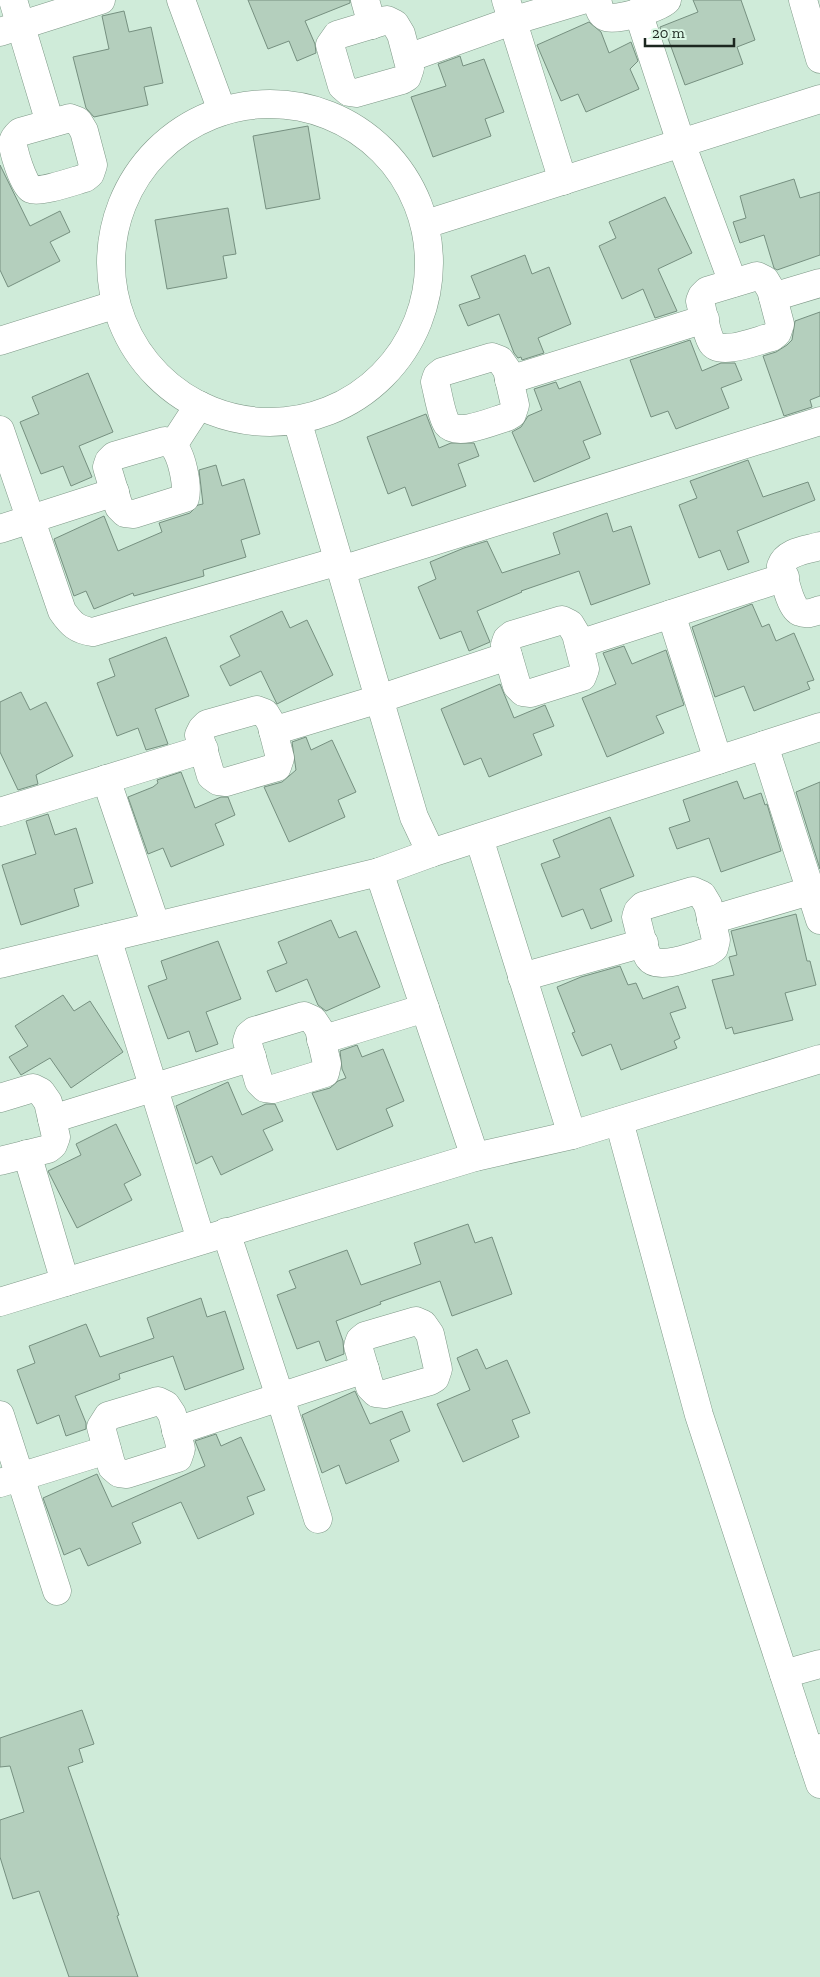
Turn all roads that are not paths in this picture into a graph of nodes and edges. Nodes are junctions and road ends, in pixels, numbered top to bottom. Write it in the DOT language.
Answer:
graph roads {
  1 [pos="12,0"];
  2 [pos="101,0"];
  3 [pos="181,0"];
  4 [pos="582,0"];
  5 [pos="597,0"];
  6 [pos="667,0"];
  7 [pos="803,0"];
  8 [pos="509,11"];
  9 [pos="368,12"];
  10 [pos="638,12"];
  11 [pos="10,29"];
  12 [pos="820,56"];
  13 [pos="408,58"];
  14 [pos="349,92"];
  15 [pos="820,100"];
  16 [pos="222,111"];
  17 [pos="339,120"];
  18 [pos="50,124"];
  19 [pos="682,144"];
  20 [pos="90,174"];
  21 [pos="11,177"];
  22 [pos="562,181"];
  23 [pos="131,186"];
  24 [pos="426,224"];
  25 [pos="733,283"];
  26 [pos="820,283"];
  27 [pos="773,297"];
  28 [pos="114,305"];
  29 [pos="705,319"];
  30 [pos="0,341"];
  31 [pos="401,354"];
  32 [pos="437,376"];
  33 [pos="509,380"];
  34 [pos="199,405"];
  35 [pos="297,420"];
  36 [pos="820,421"];
  37 [pos="0,430"];
  38 [pos="172,445"];
  39 [pos="115,492"];
  40 [pos="31,520"];
  41 [pos="0,529"];
  42 [pos="820,546"];
  43 [pos="340,565"];
  44 [pos="785,577"];
  45 [pos="820,610"];
  46 [pos="671,614"];
  47 [pos="579,644"];
  48 [pos="508,656"];
  49 [pos="380,699"];
  50 [pos="820,727"];
  51 [pos="273,731"];
  52 [pos="764,745"];
  53 [pos="204,749"];
  54 [pos="718,760"];
  55 [pos="106,779"];
  56 [pos="0,812"];
  57 [pos="0,832"];
  58 [pos="479,838"];
  59 [pos="431,853"];
  60 [pos="380,872"];
  61 [pos="815,890"];
  62 [pos="711,920"];
  63 [pos="820,920"];
  64 [pos="156,926"];
  65 [pos="107,938"];
  66 [pos="644,943"];
  67 [pos="0,964"];
  68 [pos="522,977"];
  69 [pos="425,1008"];
  70 [pos="321,1040"];
  71 [pos="252,1057"];
  72 [pos="820,1059"];
  73 [pos="154,1087"];
  74 [pos="2,1092"];
  75 [pos="52,1119"];
  76 [pos="619,1121"];
  77 [pos="572,1135"];
  78 [pos="28,1154"];
  79 [pos="475,1156"];
  80 [pos="0,1161"];
  81 [pos="214,1236"];
  82 [pos="65,1282"];
  83 [pos="0,1302"];
  84 [pos="365,1369"];
  85 [pos="280,1397"];
  86 [pos="0,1415"];
  87 [pos="176,1431"];
  88 [pos="107,1450"];
  89 [pos="10,1480"];
  90 [pos="318,1519"];
  91 [pos="57,1591"];
  92 [pos="820,1664"];
  93 [pos="784,1674"];
  94 [pos="815,1750"];
  95 [pos="820,1784"];
  1 -- 11 [label="street"];
  2 -- 11 [label="street"];
  3 -- 16 [label="street"];
  4 -- 8 [label="street"];
  5 -- 10 [label="street"];
  6 -- 10 [label="street"];
  7 -- 12 [label="street"];
  8 -- 13 [label="street"];
  8 -- 22 [label="street"];
  9 -- 13 [label="street"];
  9 -- 14 [label="street"];
  10 -- 19 [label="street"];
  11 -- 18 [label="street"];
  13 -- 14 [label="street"];
  14 -- 17 [label="street"];
  15 -- 19 [label="street"];
  16 -- 17 [label="street"];
  16 -- 23 [label="street"];
  17 -- 24 [label="street"];
  18 -- 20 [label="street"];
  18 -- 21 [label="street"];
  19 -- 22 [label="street"];
  19 -- 25 [label="street"];
  20 -- 21 [label="street"];
  20 -- 23 [label="street"];
  22 -- 24 [label="street"];
  23 -- 28 [label="street"];
  24 -- 31 [label="street"];
  25 -- 27 [label="street"];
  25 -- 29 [label="street"];
  26 -- 27 [label="street"];
  27 -- 29 [label="street"];
  28 -- 30 [label="street"];
  28 -- 34 [label="street"];
  29 -- 33 [label="street"];
  31 -- 32 [label="street"];
  31 -- 35 [label="street"];
  32 -- 33 [label="street"];
  32 -- 33 [label="street"];
  34 -- 35 [label="street"];
  34 -- 38 [label="street"];
  35 -- 43 [label="street"];
  36 -- 43 [label="street"];
  37 -- 40 [label="street"];
  38 -- 39 [label="street"];
  38 -- 39 [label="street"];
  39 -- 40 [label="street"];
  40 -- 41 [label="street"];
  40 -- 43 [label="street"];
  42 -- 44 [label="street"];
  43 -- 49 [label="street"];
  44 -- 45 [label="street"];
  44 -- 46 [label="street"];
  46 -- 47 [label="street"];
  46 -- 54 [label="street"];
  47 -- 48 [label="street"];
  47 -- 48 [label="street"];
  48 -- 49 [label="street"];
  49 -- 51 [label="street"];
  49 -- 59 [label="street"];
  50 -- 52 [label="street"];
  51 -- 53 [label="street"];
  51 -- 53 [label="street"];
  52 -- 54 [label="street"];
  52 -- 61 [label="street"];
  53 -- 55 [label="street"];
  54 -- 58 [label="street"];
  55 -- 56 [label="street"];
  55 -- 64 [label="street"];
  56 -- 57 [label="street"];
  58 -- 59 [label="street"];
  58 -- 68 [label="street"];
  59 -- 60 [label="street"];
  60 -- 64 [label="street"];
  60 -- 69 [label="street"];
  61 -- 62 [label="street"];
  61 -- 63 [label="street"];
  62 -- 66 [label="street"];
  62 -- 66 [label="street"];
  64 -- 65 [label="street"];
  65 -- 67 [label="street"];
  65 -- 73 [label="street"];
  66 -- 68 [label="street"];
  68 -- 77 [label="street"];
  69 -- 70 [label="street"];
  69 -- 79 [label="street"];
  70 -- 71 [label="street"];
  70 -- 71 [label="street"];
  71 -- 73 [label="street"];
  72 -- 76 [label="street"];
  73 -- 75 [label="street"];
  73 -- 81 [label="street"];
  74 -- 75 [label="street"];
  75 -- 78 [label="street"];
  76 -- 77 [label="street"];
  76 -- 93 [label="street"];
  77 -- 79 [label="street"];
  78 -- 80 [label="street"];
  78 -- 82 [label="street"];
  79 -- 81 [label="street"];
  81 -- 82 [label="street"];
  81 -- 85 [label="street"];
  82 -- 83 [label="street"];
  84 -- 85 [label="street"];
  85 -- 87 [label="street"];
  85 -- 90 [label="street"];
  86 -- 89 [label="street"];
  87 -- 88 [label="street"];
  87 -- 88 [label="street"];
  88 -- 89 [label="street"];
  89 -- 91 [label="street"];
  92 -- 93 [label="street"];
  93 -- 94 [label="street"];
  94 -- 95 [label="street"];
}
